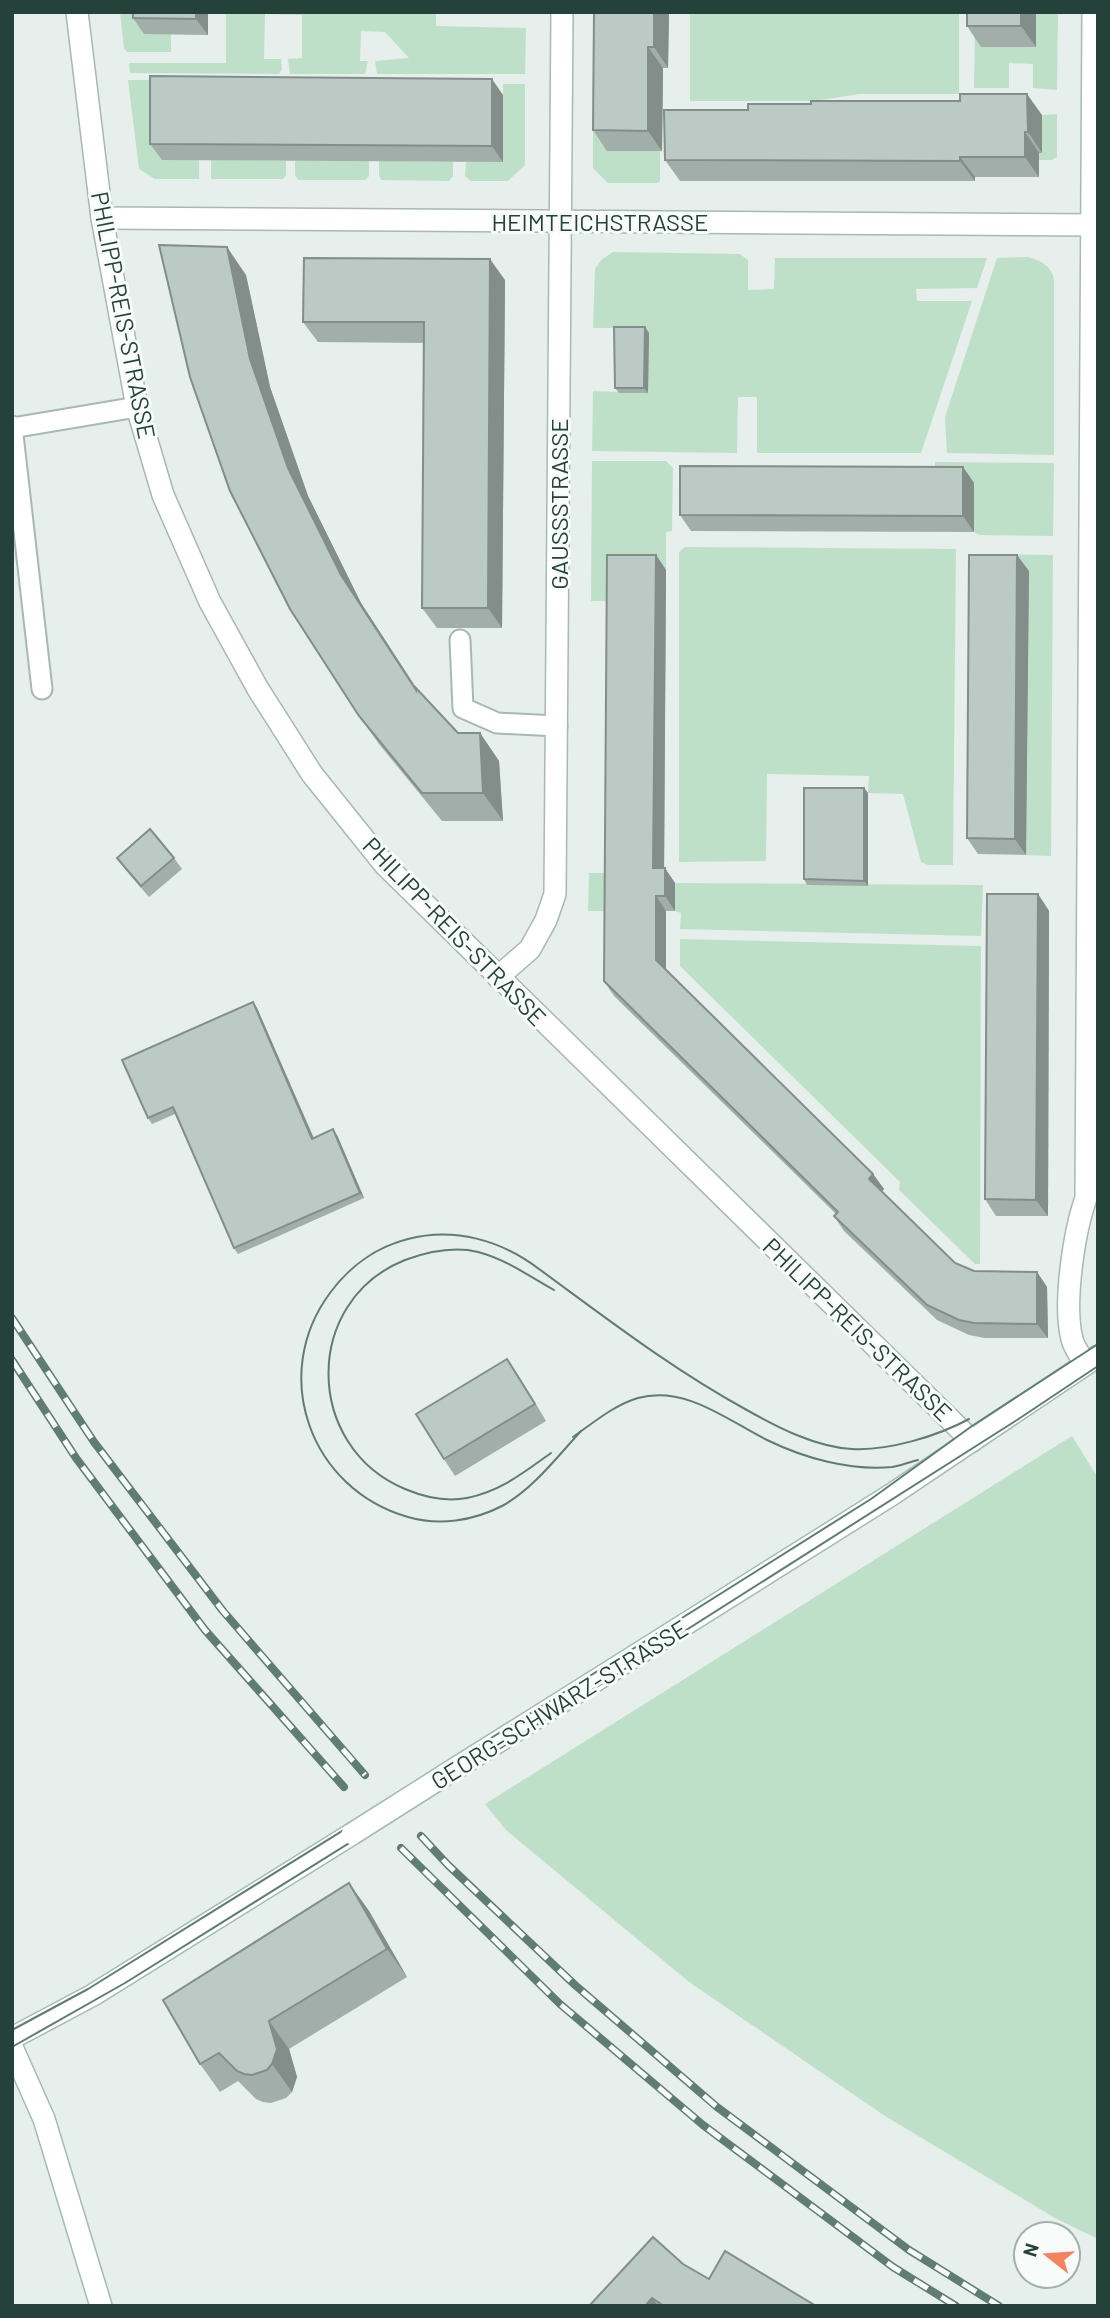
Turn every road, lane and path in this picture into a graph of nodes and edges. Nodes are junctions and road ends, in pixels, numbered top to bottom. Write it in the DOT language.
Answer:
graph roads {
  1 [pos="77,12"];
  2 [pos="562,12"];
  3 [pos="1093,12"];
  4 [pos="102,218"];
  5 [pos="561,221"];
  6 [pos="1095,225"];
  7 [pos="137,407"];
  8 [pos="12,427"];
  9 [pos="460,640"];
  10 [pos="42,689"];
  11 [pos="557,726"];
  12 [pos="498,977"];
  13 [pos="1092,1360"];
  14 [pos="972,1441"];
  15 [pos="12,2038"];
  16 [pos="12,2047"];
  17 [pos="101,2306"];
  1 -- 4 [label="street, PHILIPP-REIS-STRASSE"];
  2 -- 5 [label="street, GAUSSSTRASSE"];
  3 -- 6 [label="street"];
  4 -- 5 [label="street, HEIMTEICHSTRASSE"];
  4 -- 7 [label="street, PHILIPP-REIS-STRASSE"];
  5 -- 6 [label="street, HEIMTEICHSTRASSE"];
  5 -- 11 [label="street, GAUSSSTRASSE"];
  6 -- 13 [label="street"];
  7 -- 8 [label="lane"];
  7 -- 12 [label="street, PHILIPP-REIS-STRASSE"];
  8 -- 10 [label="lane"];
  9 -- 11 [label="lane"];
  11 -- 12 [label="street, GAUSSSTRASSE"];
  12 -- 14 [label="street, PHILIPP-REIS-STRASSE"];
  13 -- 14 [label="street, GEORG-SCHWARZ-STRASSE"];
  14 -- 15 [label="street, GEORG-SCHWARZ-STRASSE, bridge"];
  16 -- 17 [label="street"];
}
